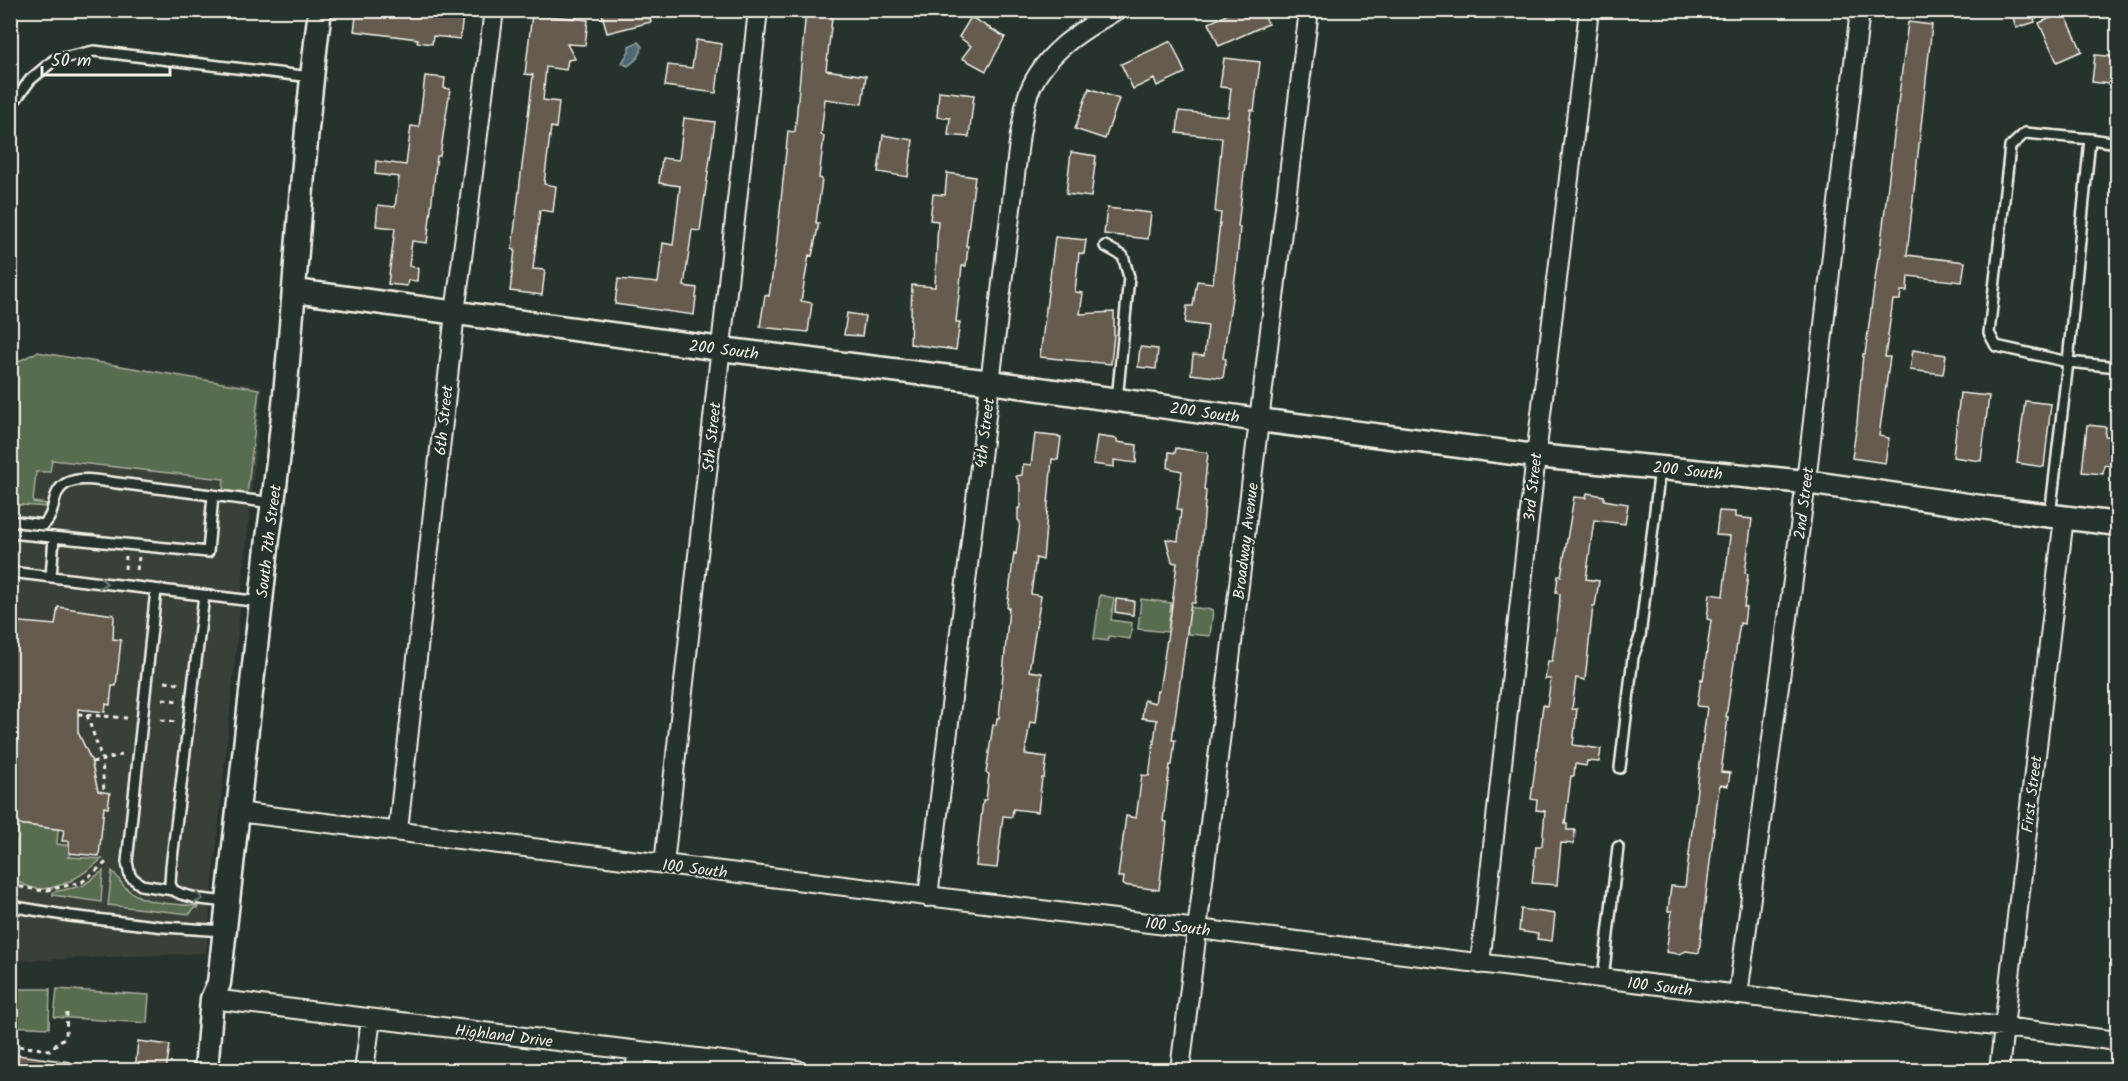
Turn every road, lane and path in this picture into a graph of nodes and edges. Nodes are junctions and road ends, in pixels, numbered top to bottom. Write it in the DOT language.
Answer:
graph roads {
  1 [pos="320,10"];
  2 [pos="494,10"];
  3 [pos="758,10"];
  4 [pos="1117,10"];
  5 [pos="1310,10"];
  6 [pos="1589,10"];
  7 [pos="1860,10"];
  8 [pos="311,77"];
  9 [pos="10,107"];
  10 [pos="2091,139"];
  11 [pos="2118,143"];
  12 [pos="1105,246"];
  13 [pos="294,291"];
  14 [pos="455,314"];
  15 [pos="721,349"];
  16 [pos="2068,362"];
  17 [pos="2118,367"];
  18 [pos="991,382"];
  19 [pos="1117,400"];
  20 [pos="1260,420"];
  21 [pos="1536,456"];
  22 [pos="1660,468"];
  23 [pos="1806,482"];
  24 [pos="213,495"];
  25 [pos="273,502"];
  26 [pos="2057,517"];
  27 [pos="10,521"];
  28 [pos="2118,524"];
  29 [pos="10,533"];
  30 [pos="54,537"];
  31 [pos="10,572"];
  32 [pos="51,577"];
  33 [pos="156,590"];
  34 [pos="204,596"];
  35 [pos="261,602"];
  36 [pos="78,714"];
  37 [pos="87,715"];
  38 [pos="128,718"];
  39 [pos="122,755"];
  40 [pos="102,759"];
  41 [pos="92,762"];
  42 [pos="1620,768"];
  43 [pos="104,792"];
  44 [pos="237,812"];
  45 [pos="398,831"];
  46 [pos="1618,847"];
  47 [pos="109,860"];
  48 [pos="664,864"];
  49 [pos="11,885"];
  50 [pos="173,890"];
  51 [pos="928,897"];
  52 [pos="227,902"];
  53 [pos="10,906"];
  54 [pos="1198,929"];
  55 [pos="224,931"];
  56 [pos="1480,964"];
  57 [pos="1603,979"];
  58 [pos="1738,995"];
  59 [pos="212,999"];
  60 [pos="67,1013"];
  61 [pos="371,1019"];
  62 [pos="10,1022"];
  63 [pos="2003,1026"];
  64 [pos="2118,1041"];
  65 [pos="638,1051"];
  66 [pos="206,1071"];
  67 [pos="364,1071"];
  68 [pos="635,1071"];
  69 [pos="797,1071"];
  70 [pos="1180,1071"];
  71 [pos="1999,1071"];
  1 -- 8 [label="street, South 7th Street"];
  2 -- 14 [label="street, 6th Street"];
  3 -- 15 [label="street, 5th Street"];
  4 -- 18 [label="street, 4th Street"];
  5 -- 20 [label="street, Broadway Avenue"];
  6 -- 21 [label="street, 3rd Street"];
  7 -- 23 [label="street, 2nd Street"];
  8 -- 9 [label="lane"];
  8 -- 13 [label="street, South 7th Street"];
  10 -- 11 [label="lane"];
  10 -- 16 [label="lane"];
  10 -- 16 [label="lane"];
  12 -- 19 [label="lane"];
  13 -- 14 [label="street, 200 South"];
  13 -- 25 [label="street, South 7th Street"];
  14 -- 15 [label="street, 200 South"];
  14 -- 45 [label="street, 6th Street"];
  15 -- 18 [label="street, 200 South"];
  15 -- 48 [label="street, 5th Street"];
  16 -- 17 [label="lane"];
  16 -- 26 [label="lane"];
  18 -- 19 [label="street, 200 South"];
  18 -- 51 [label="street, 4th Street"];
  19 -- 20 [label="street, 200 South"];
  20 -- 21 [label="street, 200 South"];
  20 -- 54 [label="street, Broadway Avenue"];
  21 -- 22 [label="street, 200 South"];
  21 -- 56 [label="street, 3rd Street"];
  22 -- 23 [label="street, 200 South"];
  22 -- 42 [label="lane"];
  23 -- 26 [label="street, 200 South"];
  23 -- 58 [label="street, 2nd Street"];
  24 -- 25 [label="lane"];
  24 -- 27 [label="lane"];
  24 -- 30 [label="lane"];
  25 -- 35 [label="street, South 7th Street"];
  26 -- 28 [label="street, 200 South"];
  26 -- 63 [label="street, First Street"];
  29 -- 30 [label="lane"];
  30 -- 32 [label="lane"];
  31 -- 32 [label="lane"];
  32 -- 33 [label="lane, one-way"];
  33 -- 34 [label="lane"];
  33 -- 50 [label="lane"];
  34 -- 35 [label="lane"];
  34 -- 50 [label="lane"];
  35 -- 44 [label="street, South 7th Street"];
  36 -- 37 [label="path"];
  37 -- 38 [label="path"];
  37 -- 40 [label="path"];
  39 -- 40 [label="path"];
  40 -- 41 [label="path"];
  40 -- 43 [label="path"];
  44 -- 45 [label="street, 100 South"];
  44 -- 52 [label="street, South 7th Street"];
  45 -- 48 [label="street, 100 South"];
  46 -- 57 [label="lane"];
  47 -- 49 [label="path"];
  48 -- 51 [label="street, 100 South"];
  50 -- 52 [label="lane, one-way"];
  51 -- 54 [label="street, 100 South"];
  52 -- 55 [label="street, South 7th Street"];
  53 -- 55 [label="lane"];
  54 -- 56 [label="street, 100 South"];
  54 -- 70 [label="street, Broadway Avenue"];
  55 -- 59 [label="street, South 7th Street"];
  56 -- 57 [label="street, 100 South"];
  57 -- 58 [label="street, 100 South"];
  58 -- 63 [label="street, 100 South"];
  59 -- 61 [label="street, Highland Drive"];
  59 -- 66 [label="street, South 7th Street"];
  60 -- 62 [label="path"];
  61 -- 65 [label="street, Highland Drive"];
  61 -- 67 [label="street"];
  63 -- 64 [label="street, 100 South"];
  63 -- 71 [label="street, First Street"];
  65 -- 68 [label="street"];
  65 -- 69 [label="street, Highland Drive"];
}
